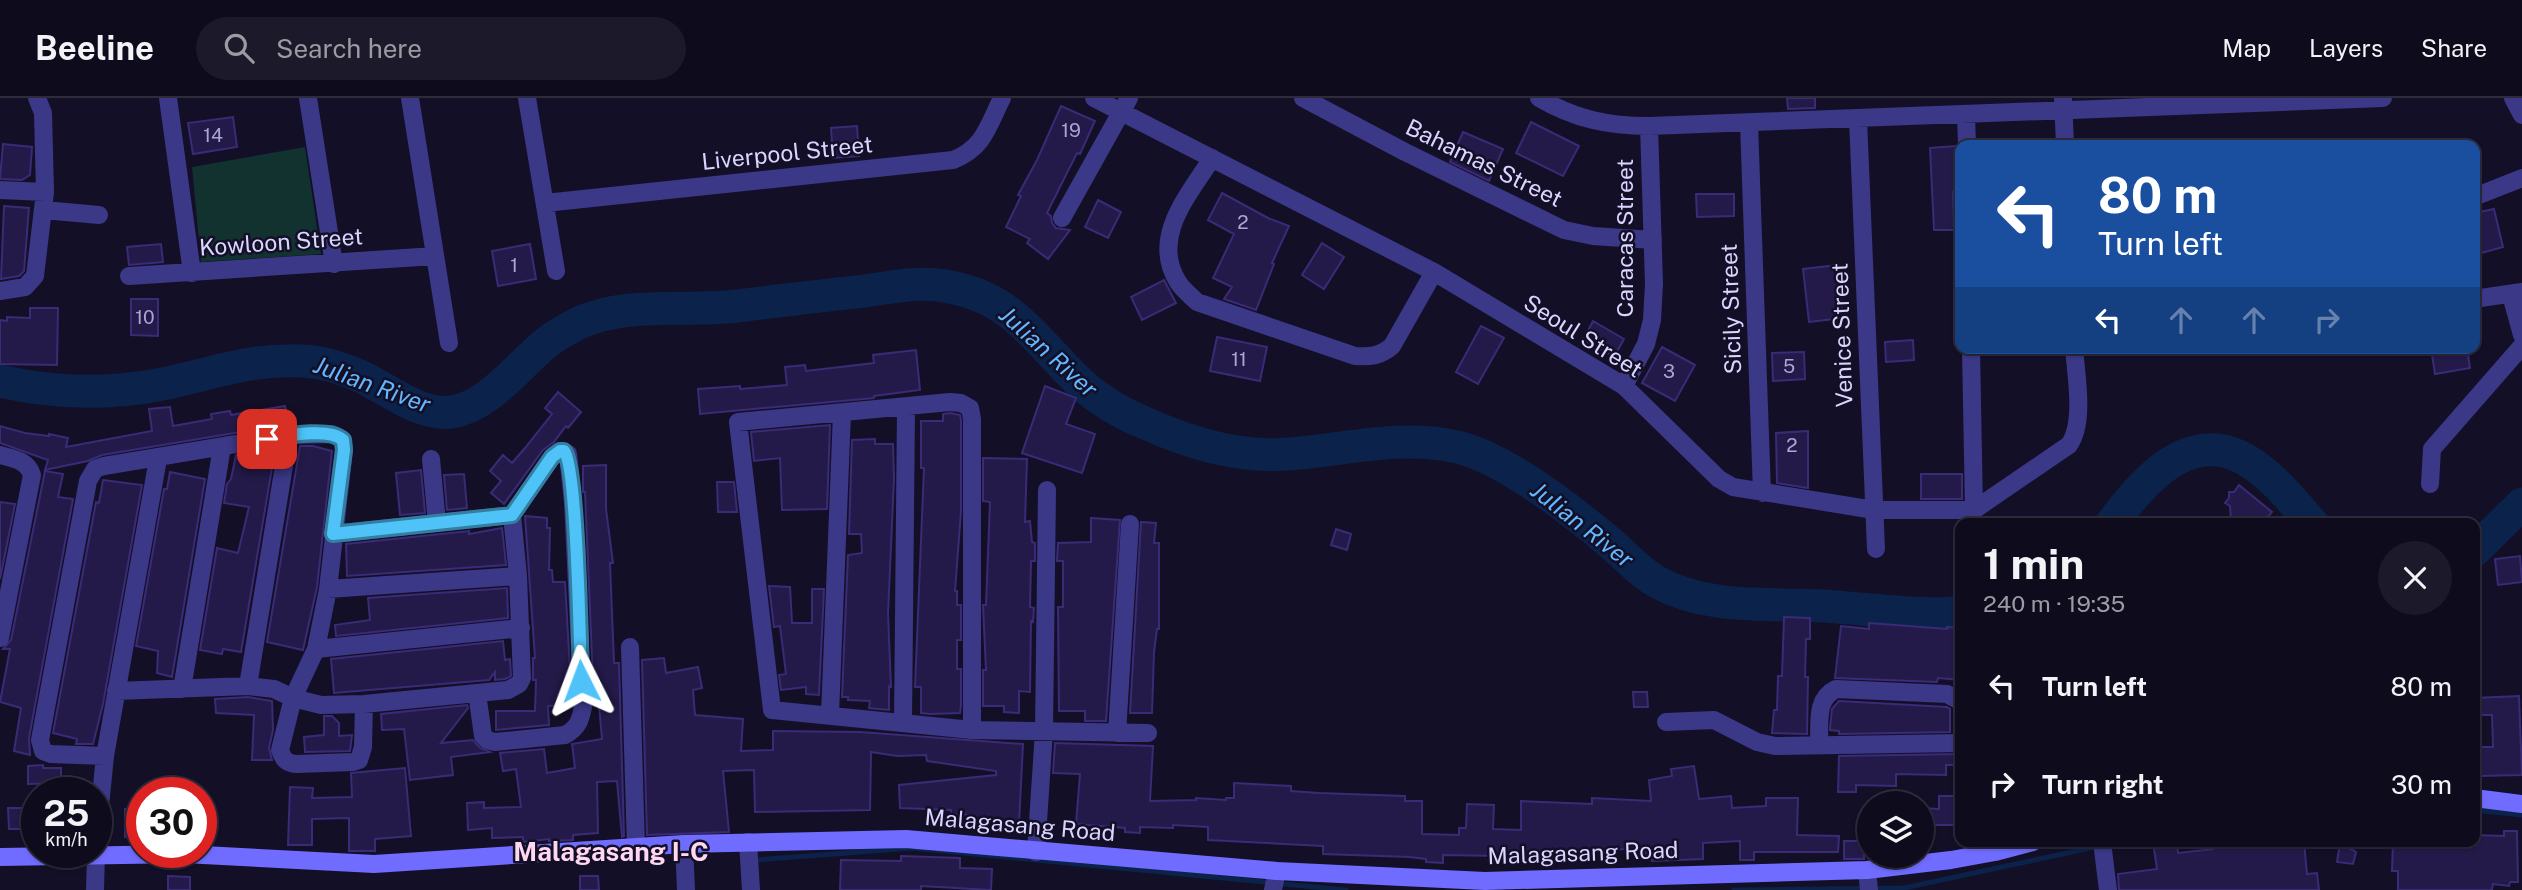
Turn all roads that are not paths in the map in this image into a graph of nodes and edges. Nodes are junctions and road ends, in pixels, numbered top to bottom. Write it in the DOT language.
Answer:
graph roads {
  1 [pos="37,98"];
  2 [pos="168,98"];
  3 [pos="308,98"];
  4 [pos="410,98"];
  5 [pos="1002,98"];
  6 [pos="1094,98"];
  7 [pos="1303,98"];
  8 [pos="1539,98"];
  9 [pos="2383,98"];
  10 [pos="2513,98"];
  11 [pos="533,99"];
  12 [pos="1125,105"];
  13 [pos="2063,105"];
  14 [pos="1966,115"];
  15 [pos="2522,115"];
  16 [pos="1858,119"];
  17 [pos="1749,123"];
  18 [pos="1649,126"];
  19 [pos="1967,140"];
  20 [pos="2065,140"];
  21 [pos="1212,158"];
  22 [pos="2522,178"];
  23 [pos="0,190"];
  24 [pos="45,191"];
  25 [pos="2480,195"];
  26 [pos="545,203"];
  27 [pos="44,210"];
  28 [pos="99,215"];
  29 [pos="1062,218"];
  30 [pos="1653,240"];
  31 [pos="435,256"];
  32 [pos="334,264"];
  33 [pos="556,271"];
  34 [pos="1434,272"];
  35 [pos="192,273"];
  36 [pos="129,276"];
  37 [pos="0,291"];
  38 [pos="2516,293"];
  39 [pos="2480,298"];
  40 [pos="2522,335"];
  41 [pos="449,343"];
  42 [pos="2522,346"];
  43 [pos="1971,354"];
  44 [pos="2074,354"];
  45 [pos="1624,386"];
  46 [pos="906,408"];
  47 [pos="842,413"];
  48 [pos="289,435"];
  49 [pos="222,447"];
  50 [pos="0,455"];
  51 [pos="158,459"];
  52 [pos="431,459"];
  53 [pos="2430,484"];
  54 [pos="1047,490"];
  55 [pos="1762,493"];
  56 [pos="1874,510"];
  57 [pos="1974,510"];
  58 [pos="512,515"];
  59 [pos="437,523"];
  60 [pos="1130,524"];
  61 [pos="333,534"];
  62 [pos="1876,549"];
  63 [pos="518,576"];
  64 [pos="328,589"];
  65 [pos="521,628"];
  66 [pos="0,638"];
  67 [pos="630,647"];
  68 [pos="316,649"];
  69 [pos="248,686"];
  70 [pos="181,689"];
  71 [pos="117,691"];
  72 [pos="477,694"];
  73 [pos="293,698"];
  74 [pos="1955,698"];
  75 [pos="364,704"];
  76 [pos="830,715"];
  77 [pos="902,722"];
  78 [pos="1666,722"];
  79 [pos="972,730"];
  80 [pos="1044,731"];
  81 [pos="1117,733"];
  82 [pos="1148,733"];
  83 [pos="1955,743"];
  84 [pos="1819,745"];
  85 [pos="105,756"];
  86 [pos="102,777"];
  87 [pos="2480,799"];
  88 [pos="2522,804"];
  89 [pos="748,842"];
  90 [pos="684,844"];
  91 [pos="636,847"];
  92 [pos="1995,847"];
  93 [pos="2103,847"];
  94 [pos="1036,852"];
  95 [pos="112,853"];
  96 [pos="21,856"];
  97 [pos="0,857"];
  98 [pos="89,868"];
  99 [pos="94,868"];
  100 [pos="1867,870"];
  101 [pos="1277,871"];
  102 [pos="1381,884"];
  103 [pos="84,890"];
  104 [pos="95,890"];
  105 [pos="686,890"];
  106 [pos="751,890"];
  107 [pos="1273,890"];
  108 [pos="1869,890"];
  109 [pos="2108,890"];
  1 -- 24 [label="street"];
  2 -- 35 [label="street"];
  3 -- 32 [label="street"];
  4 -- 31 [label="street"];
  5 -- 26 [label="street, Liverpool Street"];
  6 -- 12 [label="street, Seoul Street"];
  7 -- 30 [label="street, Bahamas Street"];
  8 -- 18 [label="street"];
  9 -- 13 [label="street"];
  10 -- 15 [label="street"];
  11 -- 26 [label="street"];
  12 -- 21 [label="street, Seoul Street"];
  12 -- 29 [label="street"];
  13 -- 14 [label="street"];
  13 -- 20 [label="street"];
  14 -- 16 [label="street"];
  14 -- 19 [label="street"];
  16 -- 17 [label="street"];
  16 -- 56 [label="street, Venice Street"];
  17 -- 18 [label="street"];
  17 -- 55 [label="street, Sicily Street"];
  18 -- 30 [label="street, Caracas Street"];
  21 -- 34 [label="street, Seoul Street"];
  21 -- 34 [label="street"];
  22 -- 25 [label="street"];
  23 -- 24 [label="street"];
  24 -- 27 [label="street"];
  26 -- 33 [label="street"];
  27 -- 28 [label="street"];
  27 -- 37 [label="street"];
  30 -- 45 [label="street, Caracas Street"];
  31 -- 32 [label="street, Kowloon Street"];
  31 -- 41 [label="street"];
  32 -- 35 [label="street, Kowloon Street"];
  34 -- 45 [label="street, Seoul Street"];
  35 -- 36 [label="street, Kowloon Street"];
  38 -- 39 [label="street"];
  38 -- 40 [label="street"];
  42 -- 53 [label="street"];
  43 -- 57 [label="street"];
  44 -- 57 [label="street"];
  45 -- 55 [label="street, Seoul Street"];
  46 -- 47 [label="street"];
  46 -- 77 [label="street"];
  46 -- 79 [label="street"];
  47 -- 76 [label="street"];
  47 -- 76 [label="street"];
  48 -- 49 [label="street"];
  48 -- 61 [label="street"];
  48 -- 69 [label="street"];
  49 -- 51 [label="street"];
  49 -- 70 [label="street"];
  50 -- 66 [label="street"];
  51 -- 71 [label="street"];
  51 -- 85 [label="street"];
  52 -- 59 [label="street"];
  54 -- 80 [label="street"];
  55 -- 56 [label="street, Seoul Street"];
  56 -- 57 [label="street, Seoul Street"];
  56 -- 62 [label="street, Venice Street"];
  58 -- 59 [label="street"];
  58 -- 63 [label="street"];
  58 -- 72 [label="street"];
  59 -- 61 [label="street"];
  60 -- 81 [label="street"];
  61 -- 64 [label="street"];
  63 -- 64 [label="street"];
  63 -- 65 [label="street"];
  64 -- 68 [label="street"];
  65 -- 68 [label="street"];
  65 -- 72 [label="street"];
  67 -- 91 [label="street"];
  68 -- 73 [label="street"];
  69 -- 70 [label="street"];
  69 -- 73 [label="street"];
  70 -- 71 [label="street"];
  71 -- 85 [label="street"];
  72 -- 75 [label="street"];
  73 -- 75 [label="street"];
  73 -- 75 [label="street"];
  74 -- 84 [label="street"];
  76 -- 77 [label="street"];
  77 -- 79 [label="street"];
  78 -- 84 [label="street"];
  79 -- 80 [label="street"];
  80 -- 81 [label="street"];
  80 -- 94 [label="street"];
  81 -- 82 [label="street"];
  83 -- 84 [label="street"];
  85 -- 86 [label="street"];
  87 -- 88 [label="main road"];
  89 -- 90 [label="main road, Malagasang Road"];
  89 -- 94 [label="main road, Malagasang Road"];
  89 -- 106 [label="street"];
  90 -- 91 [label="main road, Malagasang Road"];
  90 -- 105 [label="street"];
  91 -- 95 [label="main road, Malagasang Road"];
  92 -- 100 [label="main road, Malagasang Road"];
  93 -- 109 [label="street"];
  94 -- 101 [label="main road, Malagasang Road"];
  96 -- 97 [label="main road, Malagasang Road"];
  98 -- 103 [label="street"];
  99 -- 104 [label="street"];
  100 -- 102 [label="main road, Malagasang Road"];
  100 -- 108 [label="street"];
  101 -- 102 [label="main road, Malagasang Road"];
  101 -- 107 [label="street"];
}
